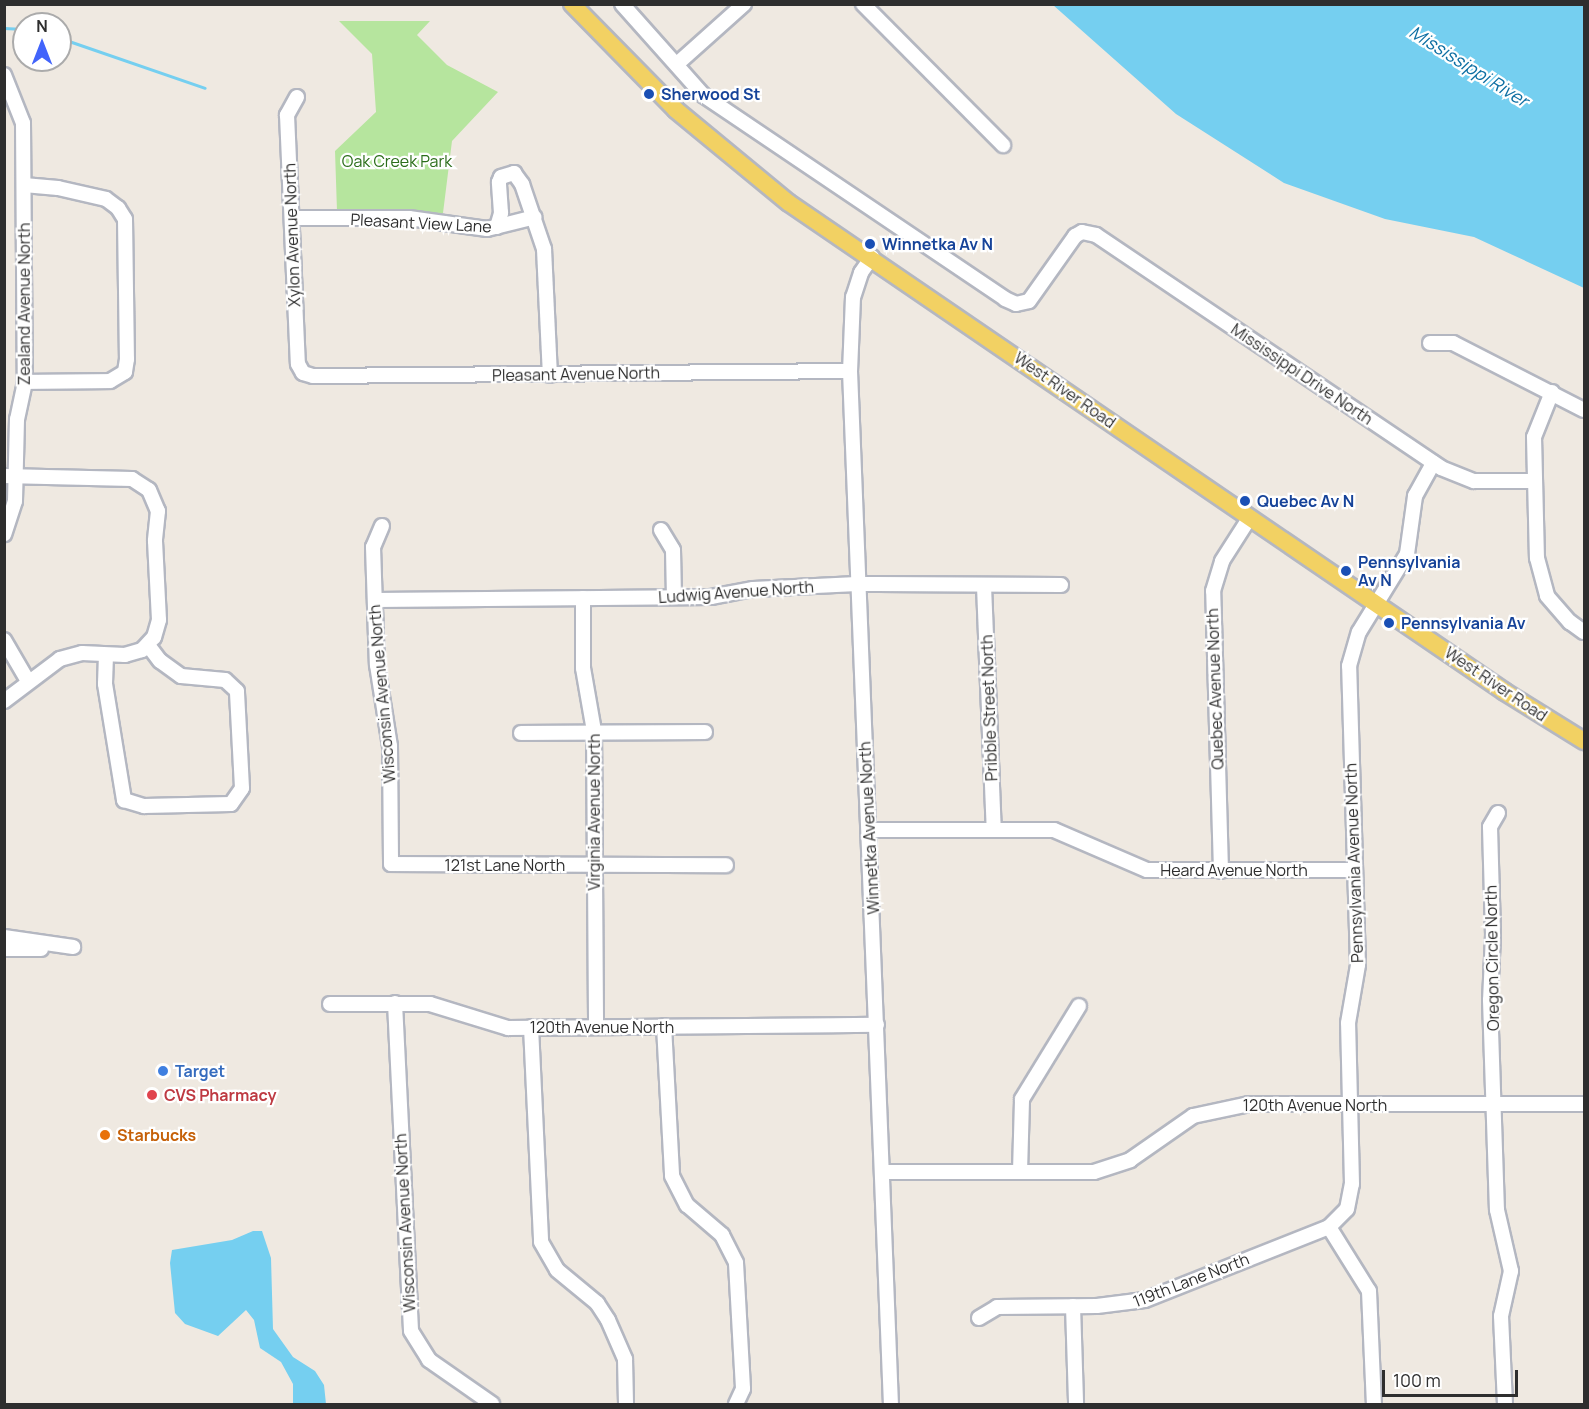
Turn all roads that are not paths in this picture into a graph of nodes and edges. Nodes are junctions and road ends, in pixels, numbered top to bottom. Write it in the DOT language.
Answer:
graph roads {
  1 [pos="572,4"];
  2 [pos="622,4"];
  3 [pos="744,4"];
  4 [pos="863,4"];
  5 [pos="677,64"];
  6 [pos="4,75"];
  7 [pos="297,97"];
  8 [pos="1003,146"];
  9 [pos="24,185"];
  10 [pos="534,217"];
  11 [pos="292,218"];
  12 [pos="497,227"];
  13 [pos="872,257"];
  14 [pos="1430,343"];
  15 [pos="850,371"];
  16 [pos="303,373"];
  17 [pos="550,375"];
  18 [pos="26,382"];
  19 [pos="1552,392"];
  20 [pos="1584,410"];
  21 [pos="1433,463"];
  22 [pos="10,476"];
  23 [pos="1534,481"];
  24 [pos="1250,517"];
  25 [pos="382,526"];
  26 [pos="661,530"];
  27 [pos="4,534"];
  28 [pos="856,584"];
  29 [pos="1061,585"];
  30 [pos="984,586"];
  31 [pos="674,597"];
  32 [pos="583,598"];
  33 [pos="375,600"];
  34 [pos="1376,603"];
  35 [pos="1584,632"];
  36 [pos="4,640"];
  37 [pos="148,645"];
  38 [pos="105,655"];
  39 [pos="28,681"];
  40 [pos="4,701"];
  41 [pos="594,731"];
  42 [pos="705,732"];
  43 [pos="521,733"];
  44 [pos="1584,741"];
  45 [pos="1498,813"];
  46 [pos="994,830"];
  47 [pos="870,831"];
  48 [pos="391,864"];
  49 [pos="726,865"];
  50 [pos="594,866"];
  51 [pos="1355,870"];
  52 [pos="1221,871"];
  53 [pos="4,937"];
  54 [pos="4,949"];
  55 [pos="330,1004"];
  56 [pos="396,1004"];
  57 [pos="1079,1006"];
  58 [pos="877,1025"];
  59 [pos="663,1026"];
  60 [pos="531,1027"];
  61 [pos="596,1027"];
  62 [pos="1350,1104"];
  63 [pos="1584,1104"];
  64 [pos="1494,1105"];
  65 [pos="883,1172"];
  66 [pos="1020,1172"];
  67 [pos="717,1212"];
  68 [pos="708,1222"];
  69 [pos="1329,1227"];
  70 [pos="1073,1306"];
  71 [pos="979,1318"];
  72 [pos="492,1404"];
  73 [pos="626,1404"];
  74 [pos="736,1404"];
  75 [pos="891,1404"];
  76 [pos="1076,1404"];
  77 [pos="1374,1404"];
  78 [pos="1505,1404"];
  1 -- 13 [label="main road, West River Road"];
  2 -- 5 [label="street"];
  3 -- 5 [label="street"];
  4 -- 8 [label="street"];
  5 -- 21 [label="street, Mississippi Drive North"];
  6 -- 9 [label="street, Zealand Avenue North"];
  7 -- 11 [label="street, Xylon Avenue North"];
  9 -- 18 [label="street, Zealand Avenue North"];
  9 -- 18 [label="street"];
  10 -- 12 [label="street, Pleasant View Lane"];
  10 -- 12 [label="street"];
  10 -- 17 [label="street"];
  11 -- 12 [label="street, Pleasant View Lane"];
  11 -- 16 [label="street, Xylon Avenue North"];
  13 -- 15 [label="street, Winnetka Avenue North"];
  13 -- 24 [label="main road, West River Road"];
  14 -- 19 [label="street"];
  15 -- 17 [label="street, Pleasant Avenue North"];
  15 -- 28 [label="street, Winnetka Avenue North"];
  16 -- 17 [label="street, Pleasant Avenue North"];
  18 -- 22 [label="street, Zealand Avenue North"];
  19 -- 20 [label="street"];
  19 -- 23 [label="street"];
  21 -- 23 [label="street, Mississippi Drive North"];
  21 -- 34 [label="street, Pennsylvania Avenue North"];
  22 -- 27 [label="street, Zealand Avenue North"];
  22 -- 37 [label="street"];
  23 -- 35 [label="street"];
  24 -- 34 [label="main road, West River Road"];
  24 -- 52 [label="street, Quebec Avenue North"];
  25 -- 33 [label="street, Wisconsin Avenue North"];
  26 -- 31 [label="street"];
  28 -- 30 [label="street, Ludwig Avenue North"];
  28 -- 31 [label="street, Ludwig Avenue North"];
  28 -- 47 [label="street, Winnetka Avenue North"];
  29 -- 30 [label="street, Ludwig Avenue North"];
  30 -- 46 [label="street, Pribble Street North"];
  31 -- 32 [label="street, Ludwig Avenue North"];
  32 -- 33 [label="street, Ludwig Avenue North"];
  32 -- 41 [label="street, Virginia Avenue North"];
  33 -- 48 [label="street, Wisconsin Avenue North"];
  34 -- 44 [label="main road, West River Road"];
  34 -- 51 [label="street, Pennsylvania Avenue North"];
  36 -- 39 [label="street"];
  37 -- 38 [label="street"];
  37 -- 38 [label="street"];
  38 -- 39 [label="street"];
  39 -- 40 [label="street"];
  41 -- 42 [label="street"];
  41 -- 43 [label="street"];
  41 -- 50 [label="street, Virginia Avenue North"];
  45 -- 64 [label="street, Oregon Circle North"];
  46 -- 47 [label="street, Heard Avenue North"];
  46 -- 52 [label="street, Heard Avenue North"];
  47 -- 58 [label="street, Winnetka Avenue North"];
  48 -- 50 [label="street, 121st Lane North"];
  49 -- 50 [label="street, 121st Lane North"];
  50 -- 61 [label="street, Virginia Avenue North"];
  51 -- 52 [label="street, Heard Avenue North"];
  51 -- 62 [label="street, Pennsylvania Avenue North"];
  53 -- 54 [label="street"];
  55 -- 56 [label="street, 120th Avenue North"];
  56 -- 60 [label="street, 120th Avenue North"];
  56 -- 72 [label="street, Wisconsin Avenue North"];
  57 -- 66 [label="street"];
  58 -- 59 [label="street, 120th Avenue North"];
  58 -- 65 [label="street, Winnetka Avenue North"];
  59 -- 61 [label="street, 120th Avenue North"];
  59 -- 68 [label="street"];
  60 -- 61 [label="street, 120th Avenue North"];
  60 -- 73 [label="street"];
  62 -- 64 [label="street, 120th Avenue North"];
  62 -- 66 [label="street, 120th Avenue North"];
  62 -- 69 [label="street, Pennsylvania Avenue North"];
  63 -- 64 [label="street, 120th Avenue North"];
  64 -- 78 [label="street, Oregon Circle North"];
  65 -- 66 [label="street, 120th Avenue North"];
  65 -- 75 [label="street, Winnetka Avenue North"];
  67 -- 68 [label="street"];
  68 -- 74 [label="street"];
  69 -- 70 [label="street, 119th Lane North"];
  69 -- 77 [label="street"];
  70 -- 71 [label="street, 119th Lane North"];
  70 -- 76 [label="street"];
}
